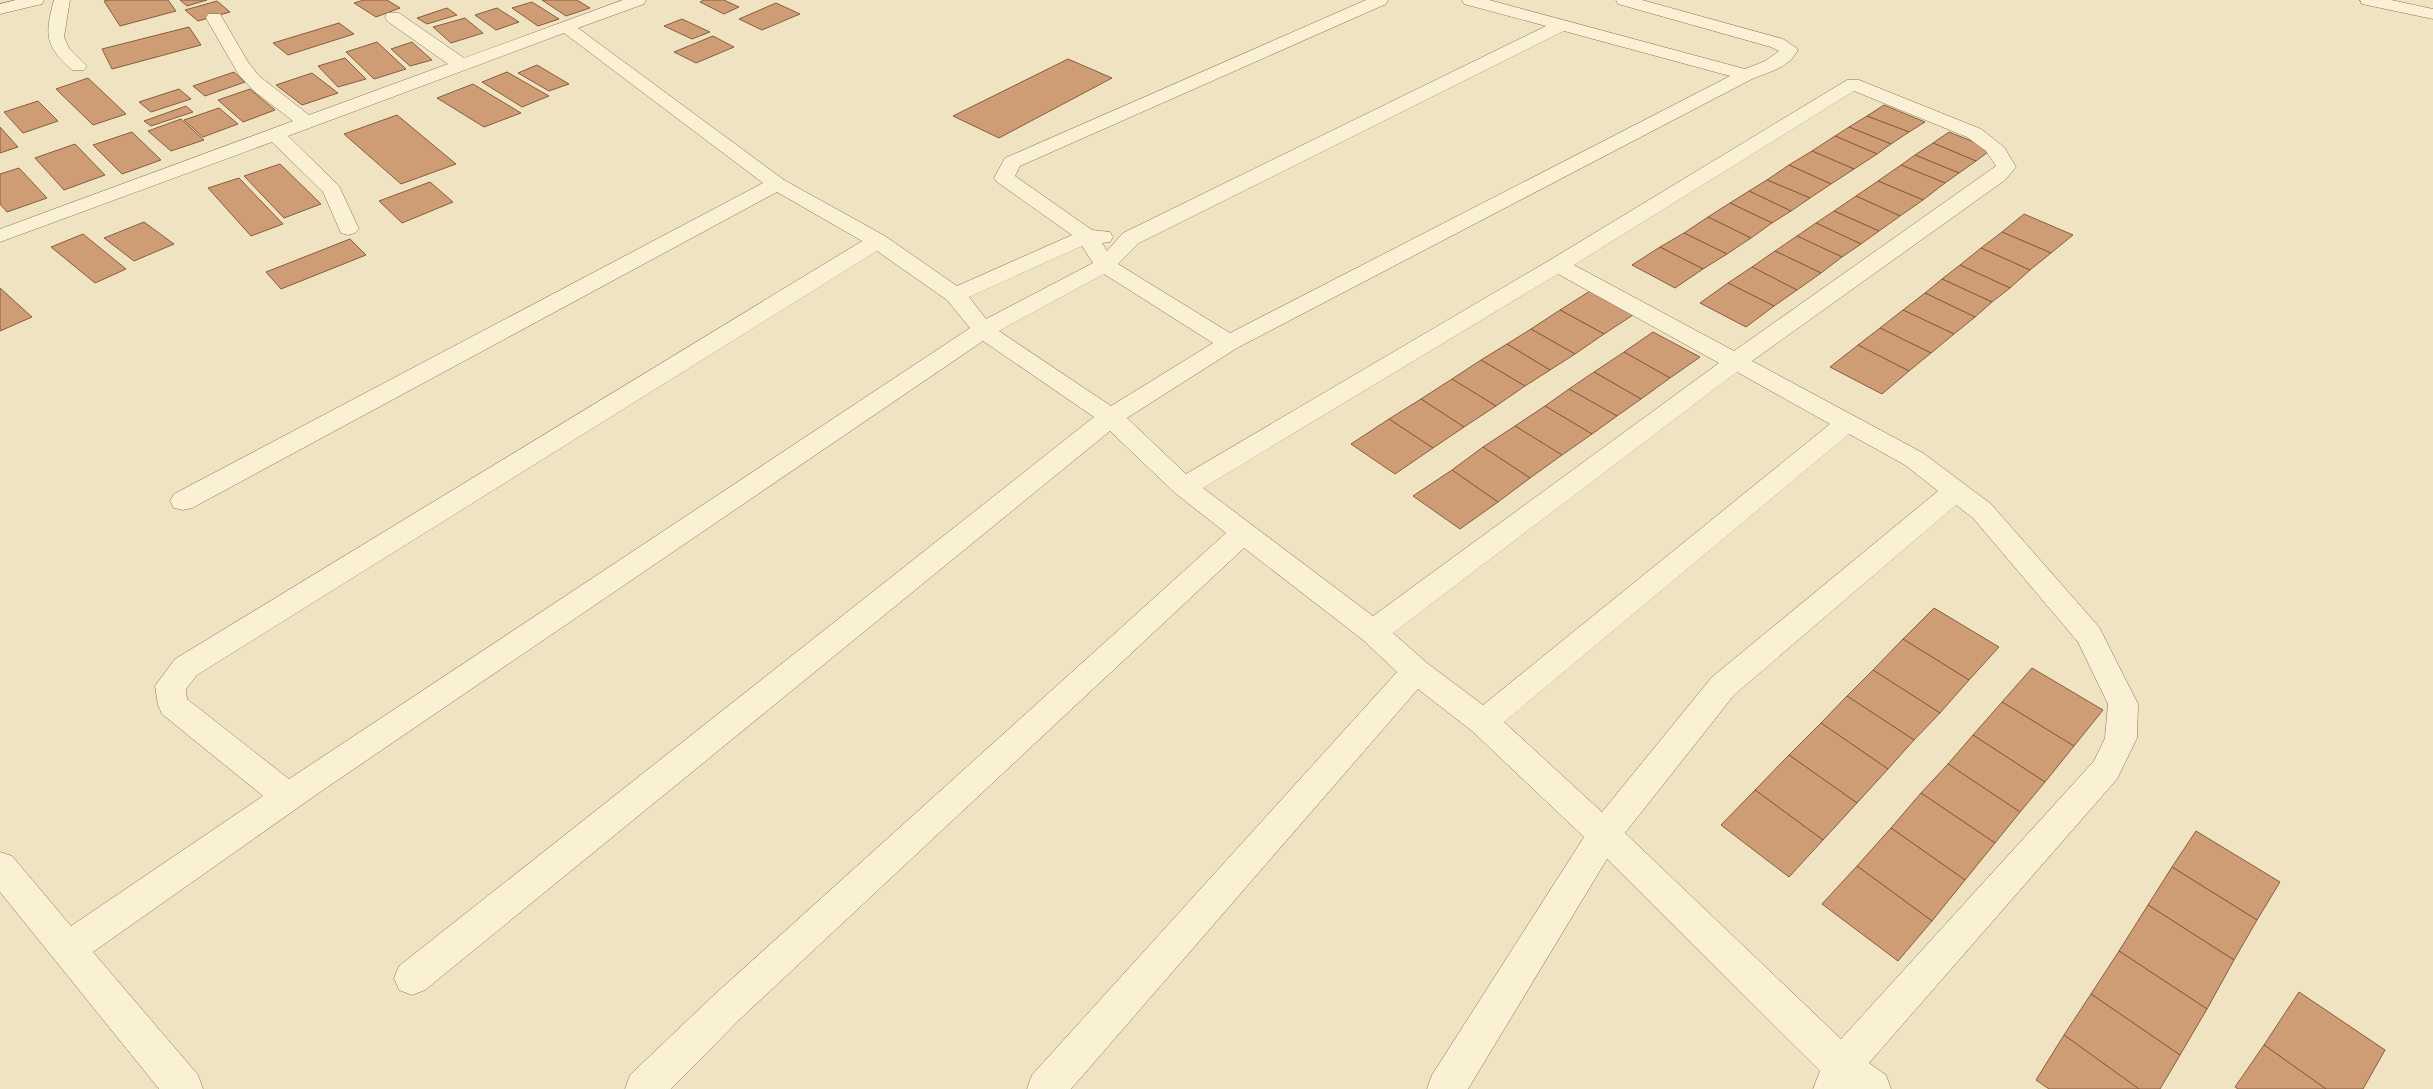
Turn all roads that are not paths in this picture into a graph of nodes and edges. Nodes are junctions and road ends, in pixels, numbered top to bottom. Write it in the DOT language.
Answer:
graph roads {
  1 [pos="36,0"];
  2 [pos="62,0"];
  3 [pos="638,0"];
  4 [pos="1380,0"];
  5 [pos="1470,0"];
  6 [pos="1624,0"];
  7 [pos="2368,0"];
  8 [pos="0,9"];
  9 [pos="2433,14"];
  10 [pos="393,17"];
  11 [pos="214,18"];
  12 [pos="1560,26"];
  13 [pos="566,27"];
  14 [pos="78,66"];
  15 [pos="462,66"];
  16 [pos="1746,75"];
  17 [pos="306,122"];
  18 [pos="274,134"];
  19 [pos="777,184"];
  20 [pos="348,229"];
  21 [pos="0,236"];
  22 [pos="1088,236"];
  23 [pos="1131,238"];
  24 [pos="877,241"];
  25 [pos="1105,265"];
  26 [pos="1558,265"];
  27 [pos="955,295"];
  28 [pos="983,330"];
  29 [pos="1229,343"];
  30 [pos="1735,362"];
  31 [pos="1111,417"];
  32 [pos="1846,423"];
  33 [pos="1184,487"];
  34 [pos="1955,490"];
  35 [pos="183,501"];
  36 [pos="1242,534"];
  37 [pos="1373,632"];
  38 [pos="1416,671"];
  39 [pos="1483,722"];
  40 [pos="288,797"];
  41 [pos="1604,834"];
  42 [pos="0,867"];
  43 [pos="68,949"];
  44 [pos="412,978"];
  45 [pos="1837,1077"];
  46 [pos="184,1089"];
  47 [pos="644,1089"];
  48 [pos="1046,1089"];
  49 [pos="1446,1089"];
  50 [pos="1872,1089"];
  1 -- 8 [label="street"];
  2 -- 14 [label="street"];
  3 -- 13 [label="street"];
  4 -- 22 [label="street"];
  5 -- 12 [label="street"];
  6 -- 16 [label="street"];
  7 -- 9 [label="street"];
  10 -- 15 [label="street"];
  11 -- 17 [label="street"];
  12 -- 16 [label="street"];
  12 -- 23 [label="street"];
  13 -- 15 [label="street"];
  13 -- 19 [label="street"];
  15 -- 17 [label="street"];
  16 -- 29 [label="street"];
  17 -- 18 [label="street"];
  18 -- 20 [label="street"];
  18 -- 21 [label="street"];
  19 -- 24 [label="street"];
  19 -- 35 [label="street"];
  22 -- 23 [label="street"];
  22 -- 25 [label="street"];
  22 -- 27 [label="street"];
  23 -- 25 [label="street"];
  24 -- 27 [label="street"];
  24 -- 40 [label="street"];
  25 -- 28 [label="street"];
  25 -- 29 [label="street"];
  26 -- 30 [label="street"];
  26 -- 30 [label="street"];
  26 -- 33 [label="street"];
  27 -- 28 [label="street"];
  28 -- 31 [label="street"];
  28 -- 40 [label="street"];
  29 -- 31 [label="street"];
  30 -- 32 [label="street"];
  30 -- 37 [label="street"];
  31 -- 33 [label="street"];
  31 -- 44 [label="street"];
  32 -- 34 [label="street"];
  32 -- 39 [label="street"];
  33 -- 36 [label="street"];
  34 -- 41 [label="street"];
  34 -- 45 [label="street"];
  36 -- 37 [label="street"];
  36 -- 47 [label="street"];
  37 -- 38 [label="street"];
  38 -- 39 [label="street"];
  38 -- 48 [label="street"];
  39 -- 41 [label="street"];
  40 -- 43 [label="street"];
  41 -- 45 [label="street"];
  41 -- 49 [label="street"];
  42 -- 43 [label="street"];
  43 -- 46 [label="street"];
  45 -- 50 [label="street"];
}
